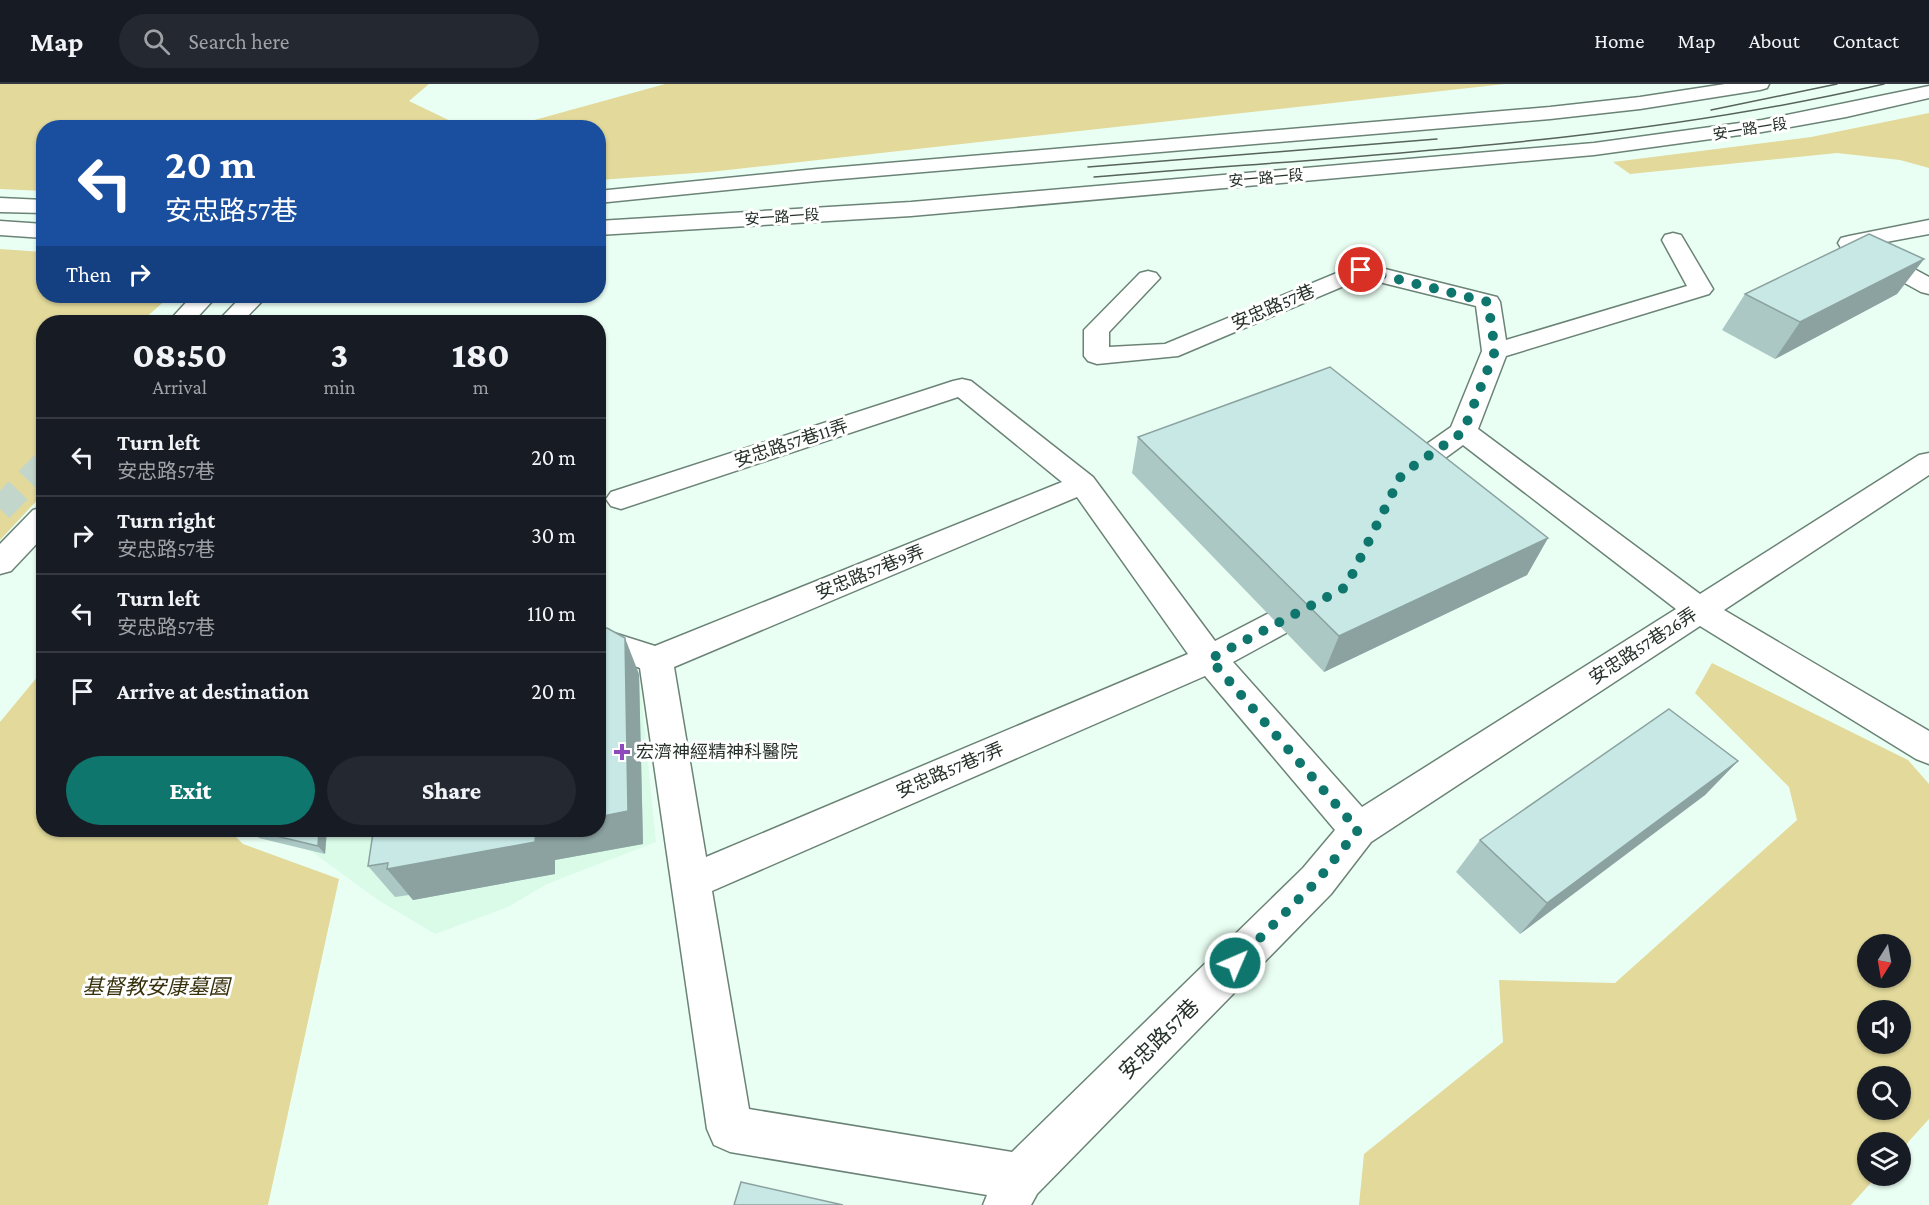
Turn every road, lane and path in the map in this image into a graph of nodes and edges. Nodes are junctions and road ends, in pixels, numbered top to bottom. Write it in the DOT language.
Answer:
graph roads {
  1 [pos="1760,84"];
  2 [pos="1929,92"];
  3 [pos="606,196"];
  4 [pos="0,205"];
  5 [pos="36,207"];
  6 [pos="606,227"];
  7 [pos="1929,227"];
  8 [pos="0,228"];
  9 [pos="36,230"];
  10 [pos="1673,240"];
  11 [pos="1148,278"];
  12 [pos="1929,286"];
  13 [pos="199,303"];
  14 [pos="248,303"];
  15 [pos="187,315"];
  16 [pos="236,315"];
  17 [pos="1495,351"];
  18 [pos="1463,432"];
  19 [pos="1929,462"];
  20 [pos="1083,484"];
  21 [pos="1392,495"];
  22 [pos="621,499"];
  23 [pos="36,525"];
  24 [pos="0,563"];
  25 [pos="1335,592"];
  26 [pos="1699,610"];
  27 [pos="606,643"];
  28 [pos="1210,659"];
  29 [pos="656,660"];
  30 [pos="1929,750"];
  31 [pos="1358,830"];
  32 [pos="691,882"];
  33 [pos="1014,1191"];
  1 -- 3 [label="street"];
  2 -- 6 [label="street, 安一路一段"];
  4 -- 5 [label="street"];
  7 -- 12 [label="street"];
  8 -- 9 [label="street"];
  10 -- 17 [label="street"];
  11 -- 17 [label="street, 安忠路57巷"];
  13 -- 15 [label="street"];
  14 -- 16 [label="street"];
  17 -- 18 [label="street, 安忠路57巷"];
  18 -- 21 [label="street"];
  18 -- 26 [label="street"];
  19 -- 26 [label="street, 安忠路57巷26弄"];
  20 -- 22 [label="street, 安忠路57巷11弄"];
  20 -- 28 [label="street"];
  20 -- 29 [label="street, 安忠路57巷9弄"];
  23 -- 24 [label="street"];
  25 -- 28 [label="street"];
  26 -- 30 [label="street"];
  26 -- 31 [label="street, 安忠路57巷26弄"];
  27 -- 29 [label="street"];
  28 -- 31 [label="street"];
  28 -- 32 [label="street, 安忠路57巷7弄"];
  29 -- 32 [label="street"];
  31 -- 33 [label="street, 安忠路57巷"];
  32 -- 33 [label="street"];
}
